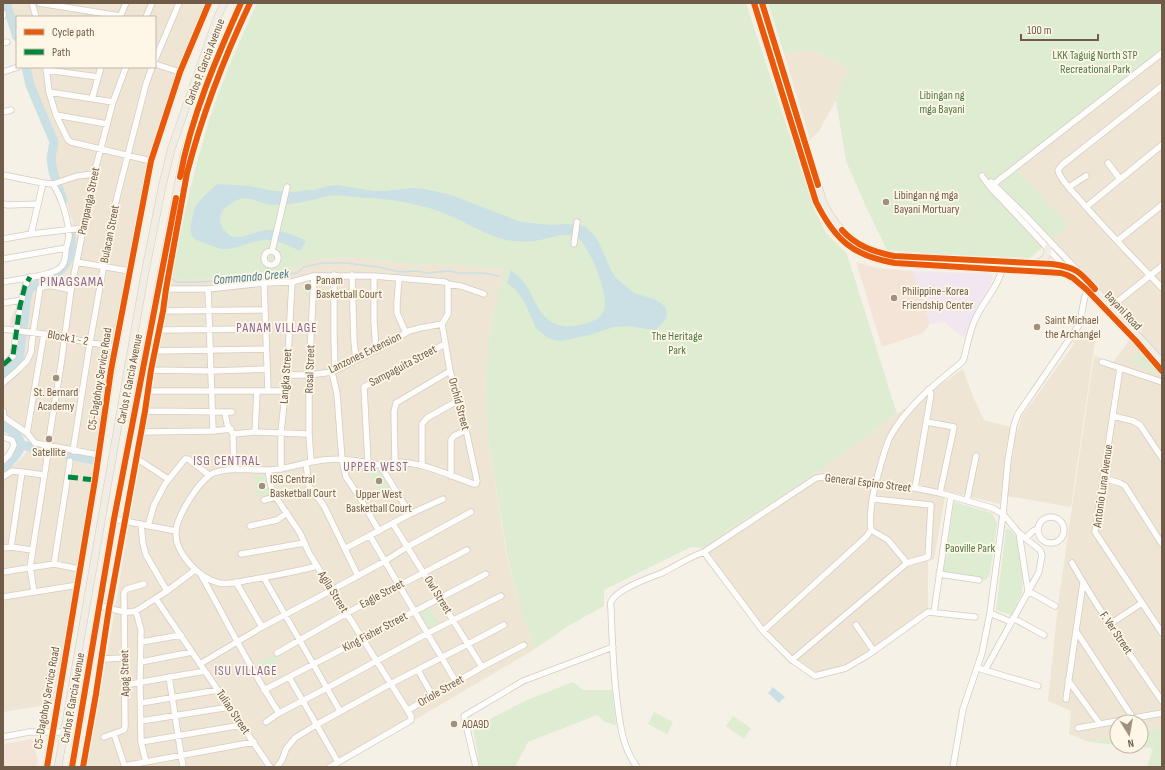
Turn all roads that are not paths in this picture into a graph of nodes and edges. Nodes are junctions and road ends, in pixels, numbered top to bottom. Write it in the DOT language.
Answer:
graph roads {
  1 [pos="32,3"];
  2 [pos="39,3"];
  3 [pos="126,3"];
  4 [pos="152,3"];
  5 [pos="178,3"];
  6 [pos="209,3"];
  7 [pos="224,3"];
  8 [pos="241,3"];
  9 [pos="250,3"];
  10 [pos="754,3"];
  11 [pos="762,3"];
  12 [pos="36,16"];
  13 [pos="120,16"];
  14 [pos="146,16"];
  15 [pos="1162,53"];
  16 [pos="156,58"];
  17 [pos="156,64"];
  18 [pos="16,68"];
  19 [pos="46,68"];
  20 [pos="101,68"];
  21 [pos="126,68"];
  22 [pos="152,68"];
  23 [pos="178,71"];
  24 [pos="3,72"];
  25 [pos="98,77"];
  26 [pos="1162,86"];
  27 [pos="49,92"];
  28 [pos="92,99"];
  29 [pos="113,102"];
  30 [pos="10,110"];
  31 [pos="3,112"];
  32 [pos="56,116"];
  33 [pos="107,124"];
  34 [pos="1162,145"];
  35 [pos="100,149"];
  36 [pos="127,155"];
  37 [pos="151,161"];
  38 [pos="1108,163"];
  39 [pos="94,174"];
  40 [pos="3,175"];
  41 [pos="1086,176"];
  42 [pos="1120,179"];
  43 [pos="43,183"];
  44 [pos="56,183"];
  45 [pos="991,185"];
  46 [pos="287,187"];
  47 [pos="1069,187"];
  48 [pos="815,189"];
  49 [pos="3,204"];
  50 [pos="38,204"];
  51 [pos="1162,205"];
  52 [pos="1086,207"];
  53 [pos="577,222"];
  54 [pos="83,228"];
  55 [pos="68,230"];
  56 [pos="31,234"];
  57 [pos="3,239"];
  58 [pos="1117,241"];
  59 [pos="574,244"];
  60 [pos="66,248"];
  61 [pos="1048,248"];
  62 [pos="272,249"];
  63 [pos="3,259"];
  64 [pos="1003,261"];
  65 [pos="76,262"];
  66 [pos="1036,263"];
  67 [pos="1063,265"];
  68 [pos="1162,266"];
  69 [pos="103,267"];
  70 [pos="1002,270"];
  71 [pos="130,271"];
  72 [pos="1078,272"];
  73 [pos="334,275"];
  74 [pos="352,275"];
  75 [pos="1149,275"];
  76 [pos="314,276"];
  77 [pos="374,276"];
  78 [pos="30,277"];
  79 [pos="398,278"];
  80 [pos="1077,280"];
  81 [pos="3,282"];
  82 [pos="292,282"];
  83 [pos="264,283"];
  84 [pos="446,283"];
  85 [pos="1090,287"];
  86 [pos="1162,288"];
  87 [pos="166,289"];
  88 [pos="208,289"];
  89 [pos="71,290"];
  90 [pos="484,294"];
  91 [pos="22,300"];
  92 [pos="3,303"];
  93 [pos="1112,306"];
  94 [pos="265,310"];
  95 [pos="163,311"];
  96 [pos="208,311"];
  97 [pos="442,324"];
  98 [pos="3,329"];
  99 [pos="266,329"];
  100 [pos="159,330"];
  101 [pos="209,330"];
  102 [pos="19,331"];
  103 [pos="31,333"];
  104 [pos="406,333"];
  105 [pos="44,334"];
  106 [pos="64,338"];
  107 [pos="90,342"];
  108 [pos="445,344"];
  109 [pos="115,347"];
  110 [pos="266,349"];
  111 [pos="210,350"];
  112 [pos="376,350"];
  113 [pos="155,351"];
  114 [pos="356,360"];
  115 [pos="1102,362"];
  116 [pos="1162,362"];
  117 [pos="3,365"];
  118 [pos="1120,368"];
  119 [pos="267,369"];
  120 [pos="151,370"];
  121 [pos="210,371"];
  122 [pos="333,371"];
  123 [pos="450,371"];
  124 [pos="1162,371"];
  125 [pos="287,375"];
  126 [pos="309,375"];
  127 [pos="1162,382"];
  128 [pos="3,383"];
  129 [pos="929,389"];
  130 [pos="285,390"];
  131 [pos="148,391"];
  132 [pos="211,391"];
  133 [pos="257,391"];
  134 [pos="268,391"];
  135 [pos="459,400"];
  136 [pos="3,411"];
  137 [pos="144,411"];
  138 [pos="212,412"];
  139 [pos="225,412"];
  140 [pos="232,412"];
  141 [pos="1113,416"];
  142 [pos="927,422"];
  143 [pos="466,430"];
  144 [pos="213,431"];
  145 [pos="232,431"];
  146 [pos="141,432"];
  147 [pos="256,432"];
  148 [pos="281,432"];
  149 [pos="27,433"];
  150 [pos="309,434"];
  151 [pos="3,437"];
  152 [pos="49,446"];
  153 [pos="73,451"];
  154 [pos="99,455"];
  155 [pos="976,456"];
  156 [pos="136,458"];
  157 [pos="1162,458"];
  158 [pos="342,460"];
  159 [pos="3,461"];
  160 [pos="70,461"];
  161 [pos="308,462"];
  162 [pos="368,462"];
  163 [pos="395,462"];
  164 [pos="380,465"];
  165 [pos="422,465"];
  166 [pos="281,469"];
  167 [pos="234,470"];
  168 [pos="268,470"];
  169 [pos="22,472"];
  170 [pos="44,475"];
  171 [pos="209,475"];
  172 [pos="451,476"];
  173 [pos="3,477"];
  174 [pos="1103,478"];
  175 [pos="168,479"];
  176 [pos="876,483"];
  177 [pos="915,488"];
  178 [pos="940,493"];
  179 [pos="951,496"];
  180 [pos="276,497"];
  181 [pos="443,499"];
  182 [pos="873,499"];
  183 [pos="264,500"];
  184 [pos="967,500"];
  185 [pos="471,512"];
  186 [pos="287,514"];
  187 [pos="410,514"];
  188 [pos="1003,514"];
  189 [pos="114,519"];
  190 [pos="125,521"];
  191 [pos="141,524"];
  192 [pos="393,524"];
  193 [pos="148,526"];
  194 [pos="250,526"];
  195 [pos="1037,529"];
  196 [pos="871,530"];
  197 [pos="176,531"];
  198 [pos="379,531"];
  199 [pos="1019,533"];
  200 [pos="370,536"];
  201 [pos="1026,538"];
  202 [pos="304,543"];
  203 [pos="1162,544"];
  204 [pos="407,546"];
  205 [pos="11,547"];
  206 [pos="3,548"];
  207 [pos="346,548"];
  208 [pos="32,550"];
  209 [pos="466,550"];
  210 [pos="704,552"];
  211 [pos="241,554"];
  212 [pos="385,561"];
  213 [pos="907,563"];
  214 [pos="1072,563"];
  215 [pos="54,564"];
  216 [pos="317,566"];
  217 [pos="30,567"];
  218 [pos="80,569"];
  219 [pos="195,570"];
  220 [pos="3,572"];
  221 [pos="423,572"];
  222 [pos="486,574"];
  223 [pos="939,574"];
  224 [pos="201,575"];
  225 [pos="358,576"];
  226 [pos="264,578"];
  227 [pos="979,580"];
  228 [pos="236,582"];
  229 [pos="1083,583"];
  230 [pos="144,584"];
  231 [pos="78,585"];
  232 [pos="399,585"];
  233 [pos="332,590"];
  234 [pos="1028,590"];
  235 [pos="167,591"];
  236 [pos="34,592"];
  237 [pos="501,596"];
  238 [pos="3,597"];
  239 [pos="439,598"];
  240 [pos="156,599"];
  241 [pos="1142,602"];
  242 [pos="100,605"];
  243 [pos="1055,606"];
  244 [pos="109,608"];
  245 [pos="136,611"];
  246 [pos="415,611"];
  247 [pos="124,612"];
  248 [pos="934,612"];
  249 [pos="347,613"];
  250 [pos="990,613"];
  251 [pos="285,615"];
  252 [pos="975,617"];
  253 [pos="1012,620"];
  254 [pos="453,621"];
  255 [pos="1110,624"];
  256 [pos="504,625"];
  257 [pos="856,625"];
  258 [pos="262,628"];
  259 [pos="763,631"];
  260 [pos="1076,631"];
  261 [pos="428,633"];
  262 [pos="1162,633"];
  263 [pos="1044,635"];
  264 [pos="181,636"];
  265 [pos="363,639"];
  266 [pos="299,640"];
  267 [pos="142,642"];
  268 [pos="237,642"];
  269 [pos="468,644"];
  270 [pos="524,645"];
  271 [pos="613,647"];
  272 [pos="874,651"];
  273 [pos="192,652"];
  274 [pos="277,653"];
  275 [pos="124,658"];
  276 [pos="442,658"];
  277 [pos="101,659"];
  278 [pos="792,660"];
  279 [pos="377,661"];
  280 [pos="141,662"];
  281 [pos="200,664"];
  282 [pos="314,664"];
  283 [pos="482,667"];
  284 [pos="978,668"];
  285 [pos="418,670"];
  286 [pos="985,670"];
  287 [pos="205,672"];
  288 [pos="169,677"];
  289 [pos="289,677"];
  290 [pos="1068,680"];
  291 [pos="140,682"];
  292 [pos="456,682"];
  293 [pos="392,683"];
  294 [pos="124,685"];
  295 [pos="1038,686"];
  296 [pos="327,688"];
  297 [pos="218,690"];
  298 [pos="264,690"];
  299 [pos="432,696"];
  300 [pos="172,698"];
  301 [pos="1066,699"];
  302 [pos="302,701"];
  303 [pos="1162,701"];
  304 [pos="141,703"];
  305 [pos="230,707"];
  306 [pos="408,710"];
  307 [pos="340,711"];
  308 [pos="279,713"];
  309 [pos="1162,713"];
  310 [pos="1130,714"];
  311 [pos="1149,715"];
  312 [pos="175,716"];
  313 [pos="141,721"];
  314 [pos="266,722"];
  315 [pos="1109,722"];
  316 [pos="1100,724"];
  317 [pos="242,725"];
  318 [pos="316,725"];
  319 [pos="1078,728"];
  320 [pos="53,732"];
  321 [pos="64,732"];
  322 [pos="114,734"];
  323 [pos="178,736"];
  324 [pos="3,737"];
  325 [pos="104,737"];
  326 [pos="141,742"];
  327 [pos="254,742"];
  328 [pos="181,756"];
  329 [pos="146,762"];
  330 [pos="338,762"];
  331 [pos="635,766"];
  332 [pos="47,767"];
  333 [pos="58,767"];
  334 [pos="72,767"];
  335 [pos="83,767"];
  336 [pos="125,767"];
  337 [pos="183,767"];
  338 [pos="270,767"];
  339 [pos="277,767"];
  340 [pos="330,767"];
  341 [pos="476,767"];
  342 [pos="953,767"];
  1 -- 12 [label="street"];
  2 -- 13 [label="street"];
  3 -- 13 [label="street"];
  4 -- 14 [label="street"];
  5 -- 16 [label="street"];
  6 -- 23 [label="main road, C5-Dagohoy Service Road"];
  7 -- 321 [label="main road, Carlos P. Garcia Avenue"];
  8 -- 189 [label="main road, Carlos P. Garcia Avenue"];
  9 -- 87 [label="street"];
  10 -- 48 [label="main road, Bayani Road"];
  11 -- 48 [label="main road, Bayani Road"];
  15 -- 45 [label="street"];
  17 -- 23 [label="street"];
  18 -- 24 [label="street"];
  19 -- 25 [label="street"];
  19 -- 27 [label="street"];
  20 -- 25 [label="street"];
  21 -- 29 [label="street, Pampanga Street"];
  22 -- 36 [label="street, Bulacan Street"];
  23 -- 37 [label="main road, C5-Dagohoy Service Road"];
  25 -- 28 [label="street"];
  26 -- 47 [label="street"];
  27 -- 28 [label="street"];
  27 -- 32 [label="street"];
  28 -- 29 [label="street"];
  29 -- 33 [label="street, Pampanga Street"];
  30 -- 31 [label="street"];
  32 -- 33 [label="street"];
  32 -- 35 [label="street"];
  33 -- 35 [label="street, Pampanga Street"];
  34 -- 42 [label="street"];
  35 -- 36 [label="street"];
  35 -- 39 [label="street, Pampanga Street"];
  36 -- 37 [label="street"];
  36 -- 69 [label="street, Bulacan Street"];
  37 -- 71 [label="main road, C5-Dagohoy Service Road"];
  38 -- 42 [label="street"];
  39 -- 44 [label="street"];
  39 -- 54 [label="street, Pampanga Street"];
  40 -- 43 [label="street"];
  41 -- 47 [label="street"];
  42 -- 52 [label="street"];
  43 -- 44 [label="street"];
  43 -- 50 [label="street"];
  44 -- 55 [label="street"];
  45 -- 61 [label="street"];
  45 -- 72 [label="street"];
  46 -- 62 [label="street"];
  47 -- 52 [label="street"];
  48 -- 64 [label="main road, Bayani Road"];
  48 -- 70 [label="main road, Bayani Road"];
  49 -- 50 [label="street"];
  50 -- 56 [label="street"];
  51 -- 58 [label="street"];
  52 -- 58 [label="street"];
  53 -- 59 [label="street"];
  54 -- 55 [label="street"];
  54 -- 65 [label="street, Pampanga Street"];
  55 -- 56 [label="street"];
  55 -- 60 [label="street"];
  56 -- 57 [label="street"];
  58 -- 75 [label="street"];
  60 -- 63 [label="street"];
  60 -- 78 [label="street"];
  61 -- 66 [label="main road"];
  61 -- 67 [label="street"];
  64 -- 66 [label="main road, Bayani Road"];
  64 -- 70 [label="street"];
  65 -- 69 [label="street"];
  65 -- 89 [label="street, Pampanga Street"];
  66 -- 67 [label="main road, Bayani Road"];
  67 -- 72 [label="main road, Bayani Road"];
  67 -- 80 [label="street"];
  68 -- 75 [label="street"];
  69 -- 71 [label="street"];
  69 -- 107 [label="street, Bulacan Street"];
  70 -- 80 [label="main road, Bayani Road"];
  70 -- 129 [label="street"];
  71 -- 109 [label="main road, C5-Dagohoy Service Road"];
  72 -- 85 [label="main road, Bayani Road"];
  73 -- 74 [label="street"];
  73 -- 76 [label="street"];
  73 -- 122 [label="street"];
  74 -- 77 [label="street"];
  74 -- 114 [label="street"];
  75 -- 86 [label="street"];
  75 -- 93 [label="street"];
  76 -- 82 [label="street"];
  76 -- 126 [label="street, Rosal Street"];
  77 -- 79 [label="street"];
  77 -- 112 [label="street"];
  78 -- 81 [label="street"];
  78 -- 91 [label="street"];
  79 -- 84 [label="street"];
  79 -- 104 [label="street"];
  80 -- 85 [label="main road, Bayani Road"];
  82 -- 83 [label="street"];
  82 -- 125 [label="street, Langka Street"];
  83 -- 88 [label="street"];
  83 -- 94 [label="street"];
  84 -- 90 [label="street"];
  84 -- 97 [label="street"];
  85 -- 93 [label="main road, Bayani Road"];
  85 -- 124 [label="main road, Bayani Road"];
  85 -- 188 [label="street"];
  87 -- 88 [label="street"];
  87 -- 95 [label="street"];
  88 -- 96 [label="street"];
  89 -- 103 [label="street"];
  89 -- 106 [label="street, Pampanga Street"];
  91 -- 92 [label="street"];
  91 -- 102 [label="street"];
  93 -- 116 [label="main road, Bayani Road"];
  94 -- 96 [label="street"];
  94 -- 99 [label="street"];
  95 -- 96 [label="street"];
  95 -- 100 [label="street"];
  96 -- 101 [label="street"];
  97 -- 104 [label="street, Lanzones Extension"];
  97 -- 108 [label="street, Orchid Street"];
  98 -- 102 [label="street, Block 1 - 2"];
  99 -- 101 [label="street"];
  99 -- 110 [label="street"];
  100 -- 101 [label="street"];
  100 -- 113 [label="street"];
  101 -- 111 [label="street"];
  102 -- 103 [label="street, Block 1 - 2"];
  102 -- 117 [label="street"];
  103 -- 105 [label="street, Block 1 - 2"];
  103 -- 128 [label="street"];
  104 -- 112 [label="street, Lanzones Extension"];
  105 -- 106 [label="street, Block 1 - 2"];
  105 -- 149 [label="street"];
  106 -- 107 [label="street, Block 1 - 2"];
  106 -- 152 [label="street, Pampanga Street"];
  107 -- 109 [label="street, Block 1 - 2"];
  107 -- 153 [label="street, Bulacan Street"];
  108 -- 123 [label="street, Orchid Street"];
  108 -- 162 [label="street, Sampaguita Street"];
  109 -- 154 [label="main road, C5-Dagohoy Service Road"];
  110 -- 111 [label="street"];
  110 -- 119 [label="street"];
  111 -- 113 [label="street"];
  111 -- 121 [label="street"];
  112 -- 114 [label="street, Lanzones Extension"];
  113 -- 120 [label="street"];
  114 -- 122 [label="street, Lanzones Extension"];
  115 -- 118 [label="street"];
  118 -- 127 [label="street"];
  118 -- 141 [label="street, Antonio Luna Avenue"];
  119 -- 121 [label="street"];
  119 -- 134 [label="street"];
  120 -- 121 [label="street"];
  120 -- 131 [label="street"];
  121 -- 132 [label="street"];
  122 -- 126 [label="street, Lanzones Extension"];
  122 -- 158 [label="street"];
  123 -- 135 [label="street, Orchid Street"];
  123 -- 163 [label="street"];
  125 -- 126 [label="street, Lanzones Extension"];
  125 -- 130 [label="street, Langka Street"];
  126 -- 150 [label="street, Rosal Street"];
  129 -- 142 [label="street"];
  129 -- 176 [label="street"];
  130 -- 134 [label="street"];
  130 -- 148 [label="street, Langka Street"];
  131 -- 132 [label="street"];
  131 -- 137 [label="street"];
  132 -- 133 [label="street"];
  132 -- 138 [label="street"];
  133 -- 134 [label="street"];
  133 -- 147 [label="street"];
  135 -- 143 [label="street, Orchid Street"];
  135 -- 165 [label="street"];
  136 -- 149 [label="street"];
  137 -- 138 [label="street"];
  137 -- 146 [label="street"];
  138 -- 139 [label="street"];
  138 -- 144 [label="street"];
  139 -- 140 [label="street"];
  139 -- 145 [label="street"];
  141 -- 157 [label="street"];
  141 -- 174 [label="street, Antonio Luna Avenue"];
  142 -- 177 [label="street"];
  142 -- 178 [label="street"];
  143 -- 172 [label="street"];
  143 -- 172 [label="street, Orchid Street"];
  144 -- 145 [label="street"];
  144 -- 146 [label="street"];
  145 -- 147 [label="street"];
  145 -- 167 [label="street"];
  146 -- 156 [label="street"];
  147 -- 148 [label="street"];
  148 -- 150 [label="street"];
  148 -- 166 [label="street, Langka Street"];
  149 -- 152 [label="street"];
  150 -- 161 [label="street, Rosal Street"];
  151 -- 159 [label="street"];
  152 -- 153 [label="street"];
  152 -- 170 [label="street, Pampanga Street"];
  153 -- 154 [label="street"];
  154 -- 218 [label="main road, C5-Dagohoy Service Road"];
  155 -- 184 [label="street"];
  156 -- 175 [label="street"];
  156 -- 190 [label="street"];
  158 -- 161 [label="street"];
  158 -- 162 [label="street"];
  158 -- 198 [label="street"];
  160 -- 215 [label="street"];
  161 -- 166 [label="street"];
  161 -- 207 [label="street, Rosal Street"];
  162 -- 164 [label="street"];
  163 -- 164 [label="street"];
  163 -- 165 [label="street"];
  164 -- 187 [label="street"];
  165 -- 172 [label="street"];
  166 -- 168 [label="street"];
  167 -- 168 [label="street"];
  167 -- 171 [label="street"];
  168 -- 180 [label="street, Agila Street"];
  169 -- 170 [label="street"];
  169 -- 173 [label="street"];
  169 -- 205 [label="street"];
  170 -- 208 [label="street, Pampanga Street"];
  171 -- 175 [label="street"];
  171 -- 197 [label="street"];
  174 -- 203 [label="street"];
  174 -- 241 [label="street, Antonio Luna Avenue"];
  175 -- 193 [label="street"];
  176 -- 177 [label="street, General Espino Street"];
  176 -- 182 [label="street"];
  176 -- 210 [label="street, General Espino Street"];
  177 -- 178 [label="street, General Espino Street"];
  178 -- 179 [label="street, General Espino Street"];
  179 -- 184 [label="street, General Espino Street"];
  179 -- 223 [label="street"];
  180 -- 183 [label="street"];
  180 -- 186 [label="street, Agila Street"];
  181 -- 187 [label="street"];
  182 -- 196 [label="street"];
  182 -- 213 [label="street"];
  184 -- 188 [label="street, General Espino Street"];
  185 -- 204 [label="street"];
  186 -- 194 [label="street"];
  186 -- 202 [label="street, Agila Street"];
  187 -- 192 [label="street"];
  188 -- 199 [label="street"];
  188 -- 250 [label="street"];
  189 -- 190 [label="street"];
  189 -- 242 [label="main road, Carlos P. Garcia Avenue"];
  190 -- 191 [label="street"];
  190 -- 244 [label="street"];
  191 -- 193 [label="street"];
  191 -- 235 [label="street"];
  192 -- 198 [label="street"];
  192 -- 204 [label="street, Owl Street"];
  193 -- 197 [label="street"];
  195 -- 195 [label="street"];
  195 -- 201 [label="street"];
  196 -- 213 [label="street"];
  196 -- 259 [label="street"];
  197 -- 219 [label="street"];
  198 -- 200 [label="street"];
  199 -- 201 [label="street"];
  199 -- 234 [label="street"];
  200 -- 207 [label="street"];
  200 -- 212 [label="street"];
  201 -- 234 [label="street"];
  202 -- 211 [label="street"];
  202 -- 216 [label="street, Agila Street"];
  204 -- 212 [label="street"];
  204 -- 221 [label="street, Owl Street"];
  205 -- 206 [label="street"];
  205 -- 208 [label="street"];
  207 -- 225 [label="street, Rosal Street"];
  208 -- 217 [label="street, Pampanga Street"];
  209 -- 221 [label="street, Eagle Street"];
  210 -- 259 [label="street"];
  210 -- 271 [label="street, General Espino Street"];
  212 -- 225 [label="street"];
  212 -- 232 [label="street"];
  213 -- 278 [label="street"];
  214 -- 229 [label="street, F. Ver Street"];
  215 -- 217 [label="street"];
  215 -- 218 [label="street"];
  216 -- 226 [label="street"];
  216 -- 233 [label="street, Agila Street"];
  217 -- 220 [label="street"];
  217 -- 236 [label="street, Pampanga Street"];
  218 -- 231 [label="main road, C5-Dagohoy Service Road"];
  219 -- 224 [label="street"];
  219 -- 235 [label="street"];
  221 -- 232 [label="street, Eagle Street"];
  221 -- 239 [label="street, Owl Street"];
  222 -- 239 [label="street, King Fisher Street"];
  223 -- 227 [label="street"];
  223 -- 248 [label="street"];
  224 -- 228 [label="street"];
  224 -- 268 [label="street"];
  225 -- 233 [label="street"];
  226 -- 228 [label="street"];
  226 -- 251 [label="street"];
  228 -- 258 [label="street"];
  229 -- 255 [label="street, F. Ver Street"];
  229 -- 260 [label="street"];
  230 -- 247 [label="street, Apag Street"];
  231 -- 236 [label="street"];
  231 -- 320 [label="main road, C5-Dagohoy Service Road"];
  232 -- 246 [label="street"];
  232 -- 249 [label="street, Eagle Street"];
  233 -- 249 [label="street, Agila Street"];
  233 -- 251 [label="street"];
  234 -- 243 [label="street"];
  234 -- 253 [label="street"];
  235 -- 240 [label="street"];
  236 -- 238 [label="street"];
  237 -- 254 [label="street"];
  239 -- 246 [label="street, King Fisher Street"];
  239 -- 254 [label="street, Owl Street"];
  240 -- 245 [label="street"];
  240 -- 264 [label="street, Tuliao Street"];
  241 -- 255 [label="street"];
  241 -- 262 [label="street, Antonio Luna Avenue"];
  242 -- 244 [label="street"];
  242 -- 334 [label="main road, Carlos P. Garcia Avenue"];
  244 -- 247 [label="street"];
  244 -- 277 [label="street"];
  245 -- 247 [label="street"];
  245 -- 267 [label="street"];
  246 -- 261 [label="street"];
  246 -- 265 [label="street, King Fisher Street"];
  247 -- 275 [label="street, Apag Street"];
  248 -- 252 [label="street"];
  248 -- 272 [label="street"];
  249 -- 265 [label="street, Agila Street"];
  249 -- 266 [label="street, Eagle Street"];
  250 -- 253 [label="street"];
  250 -- 284 [label="street"];
  251 -- 258 [label="street"];
  251 -- 266 [label="street"];
  253 -- 263 [label="street"];
  253 -- 286 [label="street"];
  254 -- 261 [label="street"];
  254 -- 269 [label="street, Owl Street"];
  255 -- 303 [label="street, F. Ver Street"];
  256 -- 269 [label="street"];
  257 -- 272 [label="street"];
  258 -- 268 [label="street"];
  259 -- 278 [label="street"];
  260 -- 290 [label="street"];
  260 -- 310 [label="street"];
  261 -- 276 [label="street"];
  261 -- 279 [label="street"];
  264 -- 267 [label="street"];
  264 -- 273 [label="street, Tuliao Street"];
  265 -- 279 [label="street, Agila Street"];
  265 -- 282 [label="street, King Fisher Street"];
  266 -- 274 [label="street, Eagle Street"];
  266 -- 282 [label="street"];
  267 -- 280 [label="street"];
  268 -- 281 [label="street"];
  268 -- 298 [label="street"];
  269 -- 276 [label="street"];
  269 -- 283 [label="street, Owl Street"];
  270 -- 283 [label="street, Oriole Street"];
  271 -- 331 [label="street"];
  271 -- 341 [label="street"];
  272 -- 278 [label="street"];
  273 -- 280 [label="street"];
  273 -- 281 [label="street, Tuliao Street"];
  275 -- 277 [label="street"];
  275 -- 294 [label="street, Apag Street"];
  276 -- 285 [label="street"];
  276 -- 292 [label="street"];
  277 -- 335 [label="street"];
  279 -- 293 [label="street, Agila Street"];
  279 -- 296 [label="street"];
  280 -- 291 [label="street"];
  281 -- 287 [label="street, Tuliao Street"];
  282 -- 289 [label="street, King Fisher Street"];
  282 -- 296 [label="street"];
  283 -- 292 [label="street, Oriole Street"];
  284 -- 286 [label="street"];
  284 -- 342 [label="street"];
  285 -- 293 [label="street"];
  285 -- 299 [label="street"];
  286 -- 295 [label="street"];
  287 -- 288 [label="street"];
  287 -- 297 [label="street, Tuliao Street"];
  288 -- 291 [label="street"];
  288 -- 300 [label="street"];
  289 -- 298 [label="street, King Fisher Street"];
  289 -- 302 [label="street"];
  290 -- 301 [label="street"];
  290 -- 316 [label="street"];
  291 -- 294 [label="street"];
  291 -- 304 [label="street"];
  292 -- 299 [label="street, Oriole Street"];
  293 -- 306 [label="street, Agila Street"];
  293 -- 307 [label="street"];
  294 -- 322 [label="street, Apag Street"];
  296 -- 302 [label="street"];
  296 -- 307 [label="street"];
  297 -- 300 [label="street"];
  297 -- 305 [label="street, Tuliao Street"];
  298 -- 308 [label="street"];
  299 -- 306 [label="street, Oriole Street"];
  300 -- 304 [label="street"];
  300 -- 312 [label="street"];
  302 -- 308 [label="street"];
  302 -- 318 [label="street"];
  304 -- 313 [label="street"];
  305 -- 312 [label="street"];
  305 -- 317 [label="street, Tuliao Street"];
  306 -- 330 [label="street, Oriole Street"];
  307 -- 318 [label="street"];
  308 -- 314 [label="street"];
  309 -- 311 [label="street"];
  312 -- 313 [label="street"];
  312 -- 323 [label="street"];
  313 -- 326 [label="street"];
  315 -- 316 [label="street"];
  316 -- 319 [label="street"];
  317 -- 323 [label="street"];
  317 -- 327 [label="street, Tuliao Street"];
  318 -- 330 [label="street"];
  318 -- 339 [label="street"];
  320 -- 321 [label="street"];
  320 -- 324 [label="street"];
  320 -- 332 [label="main road, C5-Dagohoy Service Road"];
  321 -- 333 [label="main road, Carlos P. Garcia Avenue"];
  322 -- 325 [label="street"];
  322 -- 336 [label="street"];
  323 -- 326 [label="street"];
  323 -- 328 [label="street"];
  326 -- 329 [label="street"];
  327 -- 328 [label="street"];
  327 -- 338 [label="street, Tuliao Street"];
  328 -- 329 [label="street"];
  328 -- 337 [label="street"];
  329 -- 336 [label="street"];
  330 -- 340 [label="street, Oriole Street"];
}
